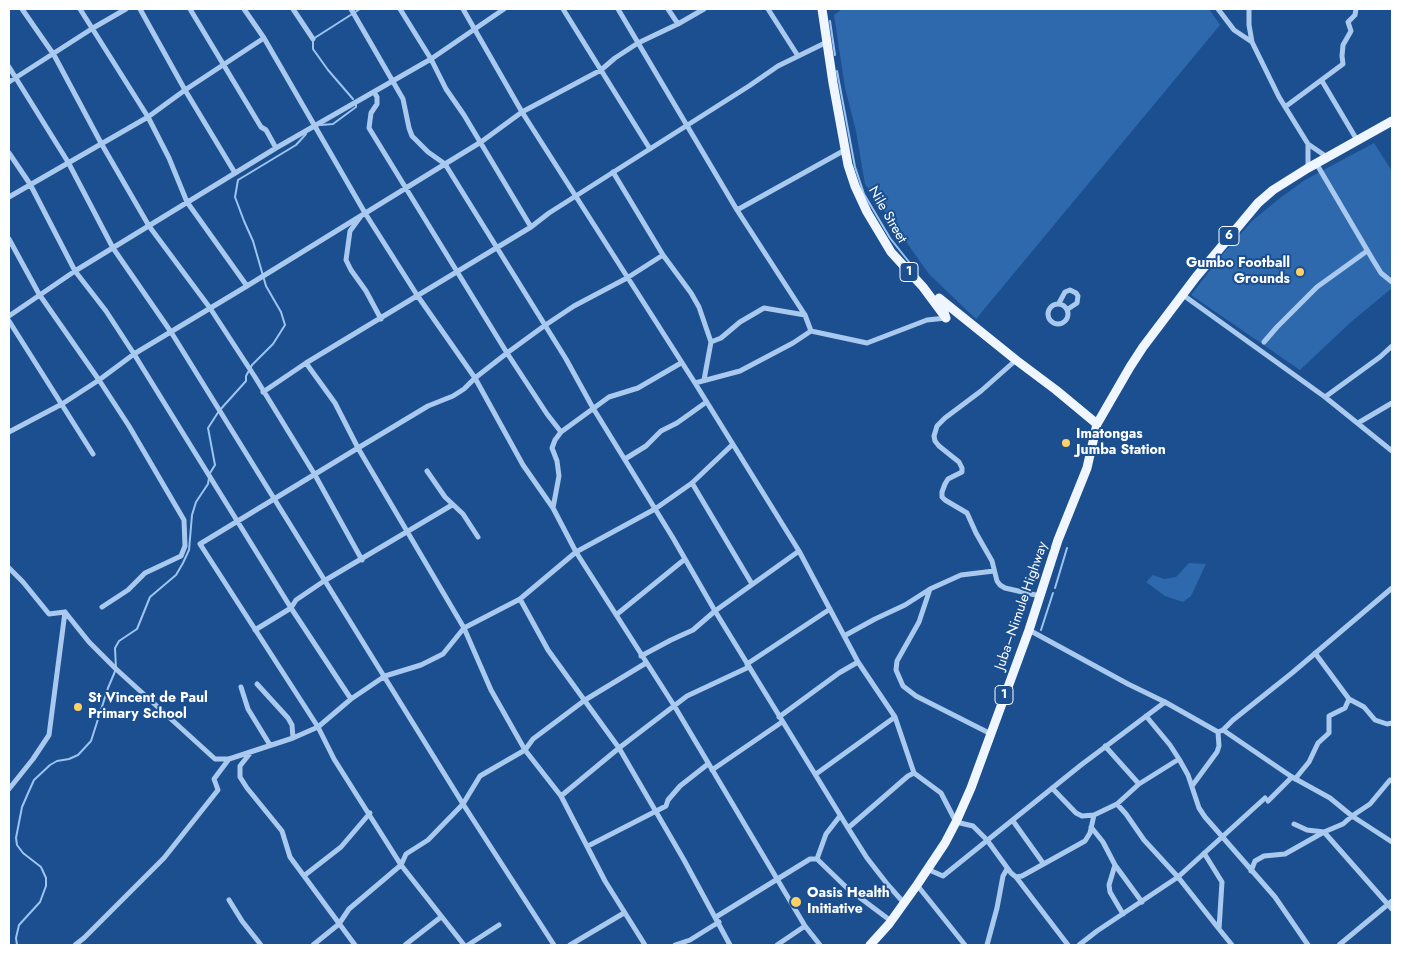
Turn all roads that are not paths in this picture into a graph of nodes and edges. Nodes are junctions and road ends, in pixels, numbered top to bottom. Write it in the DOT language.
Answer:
graph roads {
  1 [pos="22,9"];
  2 [pos="80,9"];
  3 [pos="126,9"];
  4 [pos="140,9"];
  5 [pos="190,9"];
  6 [pos="244,9"];
  7 [pos="293,9"];
  8 [pos="351,9"];
  9 [pos="400,9"];
  10 [pos="463,9"];
  11 [pos="504,9"];
  12 [pos="563,9"];
  13 [pos="618,9"];
  14 [pos="668,9"];
  15 [pos="704,9"];
  16 [pos="768,9"];
  17 [pos="822,9"];
  18 [pos="1218,9"];
  19 [pos="1249,9"];
  20 [pos="1356,9"];
  21 [pos="678,24"];
  22 [pos="93,28"];
  23 [pos="475,28"];
  24 [pos="264,38"];
  25 [pos="313,39"];
  26 [pos="827,42"];
  27 [pos="1252,42"];
  28 [pos="638,43"];
  29 [pos="54,55"];
  30 [pos="798,56"];
  31 [pos="431,59"];
  32 [pos="224,66"];
  33 [pos="9,67"];
  34 [pos="601,70"];
  35 [pos="16,78"];
  36 [pos="1322,81"];
  37 [pos="9,82"];
  38 [pos="392,82"];
  39 [pos="185,90"];
  40 [pos="374,92"];
  41 [pos="1285,107"];
  42 [pos="522,112"];
  43 [pos="148,117"];
  44 [pos="1392,122"];
  45 [pos="314,125"];
  46 [pos="686,126"];
  47 [pos="1357,140"];
  48 [pos="481,142"];
  49 [pos="101,143"];
  50 [pos="1308,144"];
  51 [pos="276,148"];
  52 [pos="650,149"];
  53 [pos="845,150"];
  54 [pos="9,153"];
  55 [pos="1327,157"];
  56 [pos="68,162"];
  57 [pos="445,164"];
  58 [pos="1312,166"];
  59 [pos="613,172"];
  60 [pos="235,173"];
  61 [pos="30,184"];
  62 [pos="406,188"];
  63 [pos="576,196"];
  64 [pos="9,197"];
  65 [pos="187,202"];
  66 [pos="737,210"];
  67 [pos="363,214"];
  68 [pos="149,226"];
  69 [pos="531,227"];
  70 [pos="9,239"];
  71 [pos="495,247"];
  72 [pos="113,248"];
  73 [pos="1368,251"];
  74 [pos="663,255"];
  75 [pos="456,270"];
  76 [pos="75,271"];
  77 [pos="627,278"];
  78 [pos="1392,282"];
  79 [pos="247,286"];
  80 [pos="39,294"];
  81 [pos="417,295"];
  82 [pos="1184,295"];
  83 [pos="1059,303"];
  84 [pos="210,308"];
  85 [pos="1068,309"];
  86 [pos="805,315"];
  87 [pos="9,316"];
  88 [pos="381,318"];
  89 [pos="946,318"];
  90 [pos="9,322"];
  91 [pos="544,326"];
  92 [pos="811,331"];
  93 [pos="170,332"];
  94 [pos="711,342"];
  95 [pos="1264,342"];
  96 [pos="1392,346"];
  97 [pos="507,353"];
  98 [pos="134,354"];
  99 [pos="1016,360"];
  100 [pos="306,363"];
  101 [pos="681,363"];
  102 [pos="474,378"];
  103 [pos="99,380"];
  104 [pos="704,380"];
  105 [pos="695,383"];
  106 [pos="263,392"];
  107 [pos="1325,397"];
  108 [pos="704,403"];
  109 [pos="1392,403"];
  110 [pos="62,404"];
  111 [pos="593,408"];
  112 [pos="1358,423"];
  113 [pos="1097,424"];
  114 [pos="9,432"];
  115 [pos="562,432"];
  116 [pos="732,445"];
  117 [pos="358,448"];
  118 [pos="1392,451"];
  119 [pos="93,454"];
  120 [pos="625,458"];
  121 [pos="427,471"];
  122 [pos="314,475"];
  123 [pos="692,483"];
  124 [pos="274,500"];
  125 [pos="452,505"];
  126 [pos="553,508"];
  127 [pos="654,509"];
  128 [pos="238,521"];
  129 [pos="406,532"];
  130 [pos="478,537"];
  131 [pos="799,551"];
  132 [pos="576,552"];
  133 [pos="685,559"];
  134 [pos="362,560"];
  135 [pos="9,568"];
  136 [pos="994,571"];
  137 [pos="324,581"];
  138 [pos="752,584"];
  139 [pos="1392,588"];
  140 [pos="930,589"];
  141 [pos="1040,596"];
  142 [pos="520,598"];
  143 [pos="102,607"];
  144 [pos="291,608"];
  145 [pos="830,609"];
  146 [pos="715,611"];
  147 [pos="65,612"];
  148 [pos="616,615"];
  149 [pos="464,628"];
  150 [pos="255,630"];
  151 [pos="1029,630"];
  152 [pos="844,636"];
  153 [pos="1315,653"];
  154 [pos="641,656"];
  155 [pos="858,662"];
  156 [pos="646,663"];
  157 [pos="748,666"];
  158 [pos="384,676"];
  159 [pos="257,684"];
  160 [pos="241,687"];
  161 [pos="351,699"];
  162 [pos="1349,699"];
  163 [pos="585,700"];
  164 [pos="1164,702"];
  165 [pos="674,707"];
  166 [pos="1146,716"];
  167 [pos="895,717"];
  168 [pos="781,719"];
  169 [pos="1392,723"];
  170 [pos="318,727"];
  171 [pos="1220,731"];
  172 [pos="991,734"];
  173 [pos="293,738"];
  174 [pos="270,746"];
  175 [pos="1105,746"];
  176 [pos="619,748"];
  177 [pos="525,750"];
  178 [pos="252,751"];
  179 [pos="229,759"];
  180 [pos="1179,759"];
  181 [pos="708,764"];
  182 [pos="712,770"];
  183 [pos="914,773"];
  184 [pos="816,774"];
  185 [pos="1293,778"];
  186 [pos="1392,780"];
  187 [pos="1139,784"];
  188 [pos="1192,786"];
  189 [pos="9,788"];
  190 [pos="1052,788"];
  191 [pos="561,796"];
  192 [pos="463,804"];
  193 [pos="1117,804"];
  194 [pos="656,812"];
  195 [pos="370,813"];
  196 [pos="1094,815"];
  197 [pos="840,816"];
  198 [pos="1352,816"];
  199 [pos="1013,820"];
  200 [pos="956,822"];
  201 [pos="1294,824"];
  202 [pos="1091,827"];
  203 [pos="848,828"];
  204 [pos="1324,832"];
  205 [pos="1222,836"];
  206 [pos="987,840"];
  207 [pos="1392,842"];
  208 [pos="588,846"];
  209 [pos="1204,854"];
  210 [pos="817,859"];
  211 [pos="1043,863"];
  212 [pos="401,865"];
  213 [pos="1115,865"];
  214 [pos="928,869"];
  215 [pos="1007,869"];
  216 [pos="1251,870"];
  217 [pos="305,875"];
  218 [pos="1016,877"];
  219 [pos="1178,877"];
  220 [pos="777,880"];
  221 [pos="917,885"];
  222 [pos="229,900"];
  223 [pos="1142,902"];
  224 [pos="904,903"];
  225 [pos="1391,904"];
  226 [pos="624,913"];
  227 [pos="1123,914"];
  228 [pos="441,917"];
  229 [pos="717,920"];
  230 [pos="891,921"];
  231 [pos="338,924"];
  232 [pos="499,925"];
  233 [pos="805,926"];
  234 [pos="1219,929"];
  235 [pos="1342,944"];
  236 [pos="75,945"];
  237 [pos="261,945"];
  238 [pos="312,945"];
  239 [pos="355,945"];
  240 [pos="405,945"];
  241 [pos="464,945"];
  242 [pos="468,945"];
  243 [pos="554,945"];
  244 [pos="570,945"];
  245 [pos="645,945"];
  246 [pos="675,945"];
  247 [pos="730,945"];
  248 [pos="777,945"];
  249 [pos="820,945"];
  250 [pos="870,945"];
  251 [pos="965,945"];
  252 [pos="986,945"];
  253 [pos="1068,945"];
  254 [pos="1079,945"];
  255 [pos="1232,945"];
  256 [pos="1308,945"];
  1 -- 29 [label="street"];
  2 -- 22 [label="street"];
  3 -- 22 [label="street"];
  4 -- 39 [label="street"];
  5 -- 32 [label="street"];
  6 -- 24 [label="street"];
  7 -- 25 [label="street"];
  8 -- 38 [label="street"];
  9 -- 31 [label="street"];
  10 -- 23 [label="street"];
  11 -- 23 [label="street"];
  12 -- 34 [label="street"];
  13 -- 28 [label="street"];
  14 -- 21 [label="street"];
  15 -- 21 [label="street"];
  16 -- 30 [label="street"];
  17 -- 26 [label="main road, Nile Street / 1"];
  18 -- 27 [label="street"];
  19 -- 27 [label="street"];
  20 -- 36 [label="street"];
  21 -- 28 [label="street"];
  22 -- 29 [label="street"];
  22 -- 43 [label="street"];
  23 -- 31 [label="street"];
  23 -- 42 [label="street"];
  24 -- 32 [label="street"];
  24 -- 45 [label="street"];
  26 -- 30 [label="street"];
  26 -- 53 [label="main road, Nile Street / 1"];
  27 -- 41 [label="street"];
  28 -- 34 [label="street"];
  28 -- 46 [label="street"];
  29 -- 35 [label="street"];
  29 -- 49 [label="street"];
  30 -- 46 [label="street"];
  31 -- 38 [label="street"];
  31 -- 48 [label="street"];
  32 -- 39 [label="street"];
  32 -- 51 [label="street"];
  33 -- 35 [label="street"];
  34 -- 42 [label="street"];
  34 -- 52 [label="street"];
  35 -- 37 [label="street"];
  35 -- 56 [label="street"];
  36 -- 41 [label="street"];
  36 -- 47 [label="street"];
  38 -- 40 [label="street"];
  38 -- 57 [label="street"];
  39 -- 43 [label="street"];
  39 -- 60 [label="street"];
  40 -- 45 [label="street"];
  40 -- 62 [label="street"];
  41 -- 50 [label="street"];
  42 -- 48 [label="street"];
  42 -- 63 [label="street"];
  43 -- 49 [label="street"];
  43 -- 65 [label="street"];
  44 -- 47 [label="main road, 6"];
  45 -- 51 [label="street"];
  45 -- 67 [label="street"];
  46 -- 52 [label="street"];
  46 -- 66 [label="street"];
  47 -- 55 [label="main road, 6"];
  48 -- 57 [label="street"];
  48 -- 69 [label="street"];
  49 -- 56 [label="street"];
  49 -- 68 [label="street"];
  50 -- 55 [label="street"];
  50 -- 58 [label="street"];
  51 -- 60 [label="street"];
  52 -- 59 [label="street"];
  53 -- 66 [label="street"];
  53 -- 89 [label="main road, Nile Street / 1"];
  54 -- 61 [label="street"];
  55 -- 58 [label="main road, 6"];
  56 -- 61 [label="street"];
  56 -- 72 [label="street"];
  57 -- 62 [label="street"];
  57 -- 71 [label="street"];
  58 -- 73 [label="street"];
  58 -- 82 [label="main road, 6"];
  59 -- 63 [label="street"];
  59 -- 74 [label="street"];
  60 -- 65 [label="street"];
  61 -- 64 [label="street"];
  61 -- 76 [label="street"];
  62 -- 67 [label="street"];
  62 -- 75 [label="street"];
  63 -- 69 [label="street"];
  63 -- 77 [label="street"];
  65 -- 68 [label="street"];
  65 -- 79 [label="street"];
  66 -- 86 [label="street"];
  67 -- 79 [label="street"];
  67 -- 81 [label="street"];
  67 -- 88 [label="street"];
  68 -- 72 [label="street"];
  68 -- 84 [label="street"];
  69 -- 71 [label="street"];
  70 -- 80 [label="street"];
  71 -- 75 [label="street"];
  71 -- 91 [label="street"];
  72 -- 76 [label="street"];
  72 -- 93 [label="street"];
  73 -- 78 [label="street"];
  73 -- 95 [label="street"];
  74 -- 77 [label="street"];
  74 -- 94 [label="street"];
  75 -- 81 [label="street"];
  75 -- 97 [label="street"];
  76 -- 80 [label="street"];
  76 -- 98 [label="street"];
  77 -- 91 [label="street"];
  77 -- 101 [label="street"];
  79 -- 84 [label="street"];
  80 -- 87 [label="street"];
  80 -- 103 [label="street"];
  81 -- 88 [label="street"];
  81 -- 102 [label="street"];
  82 -- 107 [label="street"];
  82 -- 113 [label="main road, 6"];
  83 -- 85 [label="street"];
  83 -- 85 [label="street"];
  83 -- 85 [label="street"];
  84 -- 93 [label="street"];
  84 -- 106 [label="street"];
  86 -- 92 [label="street"];
  86 -- 94 [label="street"];
  88 -- 100 [label="street"];
  89 -- 92 [label="street"];
  89 -- 99 [label="main road"];
  90 -- 110 [label="street"];
  91 -- 97 [label="street"];
  91 -- 111 [label="street"];
  92 -- 104 [label="street"];
  93 -- 98 [label="street"];
  93 -- 124 [label="street"];
  94 -- 104 [label="street"];
  96 -- 107 [label="street"];
  97 -- 102 [label="street"];
  97 -- 115 [label="street"];
  98 -- 103 [label="street"];
  98 -- 128 [label="street"];
  99 -- 113 [label="main road"];
  99 -- 136 [label="street"];
  100 -- 106 [label="street"];
  100 -- 117 [label="street"];
  101 -- 105 [label="street"];
  101 -- 111 [label="street"];
  102 -- 117 [label="street"];
  102 -- 126 [label="street"];
  103 -- 110 [label="street"];
  103 -- 143 [label="street"];
  104 -- 105 [label="street"];
  105 -- 116 [label="street"];
  106 -- 122 [label="street"];
  107 -- 112 [label="street"];
  108 -- 120 [label="street"];
  109 -- 112 [label="street"];
  110 -- 114 [label="street"];
  110 -- 119 [label="street"];
  111 -- 115 [label="street"];
  111 -- 120 [label="street"];
  112 -- 118 [label="street"];
  113 -- 141 [label="main road, Juba–Nimule Highway / 1"];
  115 -- 126 [label="street"];
  116 -- 123 [label="street"];
  116 -- 131 [label="street"];
  117 -- 122 [label="street"];
  117 -- 129 [label="street"];
  120 -- 127 [label="street"];
  121 -- 125 [label="street"];
  122 -- 124 [label="street"];
  122 -- 134 [label="street"];
  123 -- 127 [label="street"];
  123 -- 138 [label="street"];
  124 -- 128 [label="street"];
  124 -- 137 [label="street"];
  125 -- 129 [label="street"];
  125 -- 130 [label="street"];
  126 -- 132 [label="street"];
  127 -- 132 [label="street"];
  127 -- 133 [label="street"];
  128 -- 144 [label="street"];
  128 -- 150 [label="street"];
  129 -- 134 [label="street"];
  129 -- 149 [label="street"];
  131 -- 138 [label="street"];
  131 -- 145 [label="street"];
  132 -- 142 [label="street"];
  132 -- 148 [label="street"];
  133 -- 146 [label="street"];
  133 -- 148 [label="street"];
  134 -- 137 [label="street"];
  135 -- 147 [label="street"];
  136 -- 140 [label="street"];
  136 -- 141 [label="street"];
  137 -- 144 [label="street"];
  137 -- 158 [label="street"];
  138 -- 146 [label="street"];
  139 -- 153 [label="street"];
  140 -- 152 [label="street"];
  140 -- 172 [label="street"];
  141 -- 151 [label="main road, Juba–Nimule Highway / 1"];
  142 -- 149 [label="street"];
  142 -- 163 [label="street"];
  144 -- 150 [label="street"];
  144 -- 161 [label="street"];
  145 -- 152 [label="street"];
  145 -- 157 [label="street"];
  146 -- 154 [label="street"];
  146 -- 157 [label="street"];
  147 -- 179 [label="street"];
  147 -- 189 [label="street"];
  148 -- 154 [label="street"];
  149 -- 158 [label="street"];
  149 -- 177 [label="street"];
  150 -- 170 [label="street"];
  151 -- 164 [label="street"];
  151 -- 200 [label="main road, Juba–Nimule Highway / 1"];
  152 -- 155 [label="street"];
  153 -- 162 [label="street"];
  153 -- 171 [label="street"];
  154 -- 156 [label="street"];
  155 -- 167 [label="street"];
  155 -- 168 [label="street"];
  156 -- 163 [label="street"];
  156 -- 165 [label="street"];
  157 -- 165 [label="street"];
  157 -- 168 [label="street"];
  158 -- 161 [label="street"];
  158 -- 192 [label="street"];
  159 -- 173 [label="street"];
  160 -- 174 [label="street"];
  161 -- 170 [label="street"];
  162 -- 169 [label="street"];
  162 -- 185 [label="street"];
  163 -- 176 [label="street"];
  163 -- 177 [label="street"];
  164 -- 166 [label="street"];
  164 -- 171 [label="street"];
  165 -- 176 [label="street"];
  165 -- 181 [label="street"];
  166 -- 175 [label="street"];
  166 -- 180 [label="street"];
  167 -- 183 [label="street"];
  167 -- 184 [label="street"];
  168 -- 182 [label="street"];
  168 -- 184 [label="street"];
  170 -- 173 [label="street"];
  170 -- 195 [label="street"];
  171 -- 185 [label="street"];
  171 -- 188 [label="street"];
  173 -- 174 [label="street"];
  174 -- 178 [label="street"];
  175 -- 187 [label="street"];
  175 -- 190 [label="street"];
  176 -- 191 [label="street"];
  176 -- 194 [label="street"];
  177 -- 191 [label="street"];
  177 -- 192 [label="street"];
  178 -- 179 [label="street"];
  178 -- 217 [label="street"];
  179 -- 236 [label="street"];
  180 -- 187 [label="street"];
  180 -- 188 [label="street"];
  181 -- 182 [label="street"];
  181 -- 194 [label="street"];
  182 -- 220 [label="street"];
  183 -- 200 [label="street"];
  183 -- 203 [label="street"];
  184 -- 197 [label="street"];
  185 -- 198 [label="street"];
  185 -- 205 [label="street"];
  186 -- 198 [label="street"];
  187 -- 193 [label="street"];
  188 -- 205 [label="street"];
  190 -- 196 [label="street"];
  190 -- 199 [label="street"];
  191 -- 208 [label="street"];
  192 -- 212 [label="street"];
  192 -- 243 [label="street"];
  193 -- 196 [label="street"];
  193 -- 219 [label="street"];
  194 -- 208 [label="street"];
  194 -- 229 [label="street"];
  195 -- 212 [label="street"];
  195 -- 217 [label="street"];
  196 -- 202 [label="street"];
  197 -- 203 [label="street"];
  197 -- 210 [label="street"];
  198 -- 204 [label="street"];
  198 -- 207 [label="street"];
  199 -- 206 [label="street"];
  199 -- 211 [label="street"];
  200 -- 206 [label="street"];
  200 -- 214 [label="main road, Juba–Nimule Highway / 1"];
  201 -- 204 [label="street"];
  202 -- 211 [label="street"];
  202 -- 213 [label="street"];
  203 -- 224 [label="street"];
  204 -- 216 [label="street"];
  204 -- 225 [label="street"];
  205 -- 209 [label="street"];
  205 -- 216 [label="street"];
  206 -- 214 [label="street"];
  206 -- 215 [label="street"];
  208 -- 226 [label="street"];
  209 -- 219 [label="street"];
  209 -- 234 [label="street"];
  210 -- 220 [label="street"];
  210 -- 230 [label="street"];
  211 -- 218 [label="street"];
  212 -- 228 [label="street"];
  212 -- 231 [label="street"];
  213 -- 223 [label="street"];
  213 -- 227 [label="street"];
  214 -- 221 [label="main road, Juba–Nimule Highway / 1"];
  215 -- 218 [label="street"];
  215 -- 252 [label="street"];
  216 -- 256 [label="street"];
  217 -- 231 [label="street"];
  218 -- 253 [label="street"];
  219 -- 223 [label="street"];
  219 -- 234 [label="street"];
  220 -- 229 [label="street"];
  220 -- 233 [label="street"];
  221 -- 224 [label="main road, Juba–Nimule Highway / 1"];
  221 -- 251 [label="street"];
  222 -- 237 [label="street"];
  223 -- 227 [label="street"];
  224 -- 230 [label="main road, Juba–Nimule Highway / 1"];
  225 -- 235 [label="street"];
  226 -- 244 [label="street"];
  226 -- 245 [label="street"];
  227 -- 254 [label="street"];
  228 -- 240 [label="street"];
  228 -- 241 [label="street"];
  229 -- 246 [label="street"];
  229 -- 247 [label="street"];
  230 -- 250 [label="main road, Juba–Nimule Highway / 1"];
  231 -- 238 [label="street"];
  231 -- 239 [label="street"];
  232 -- 242 [label="street"];
  233 -- 248 [label="street"];
  233 -- 249 [label="street"];
  234 -- 255 [label="street"];
}
